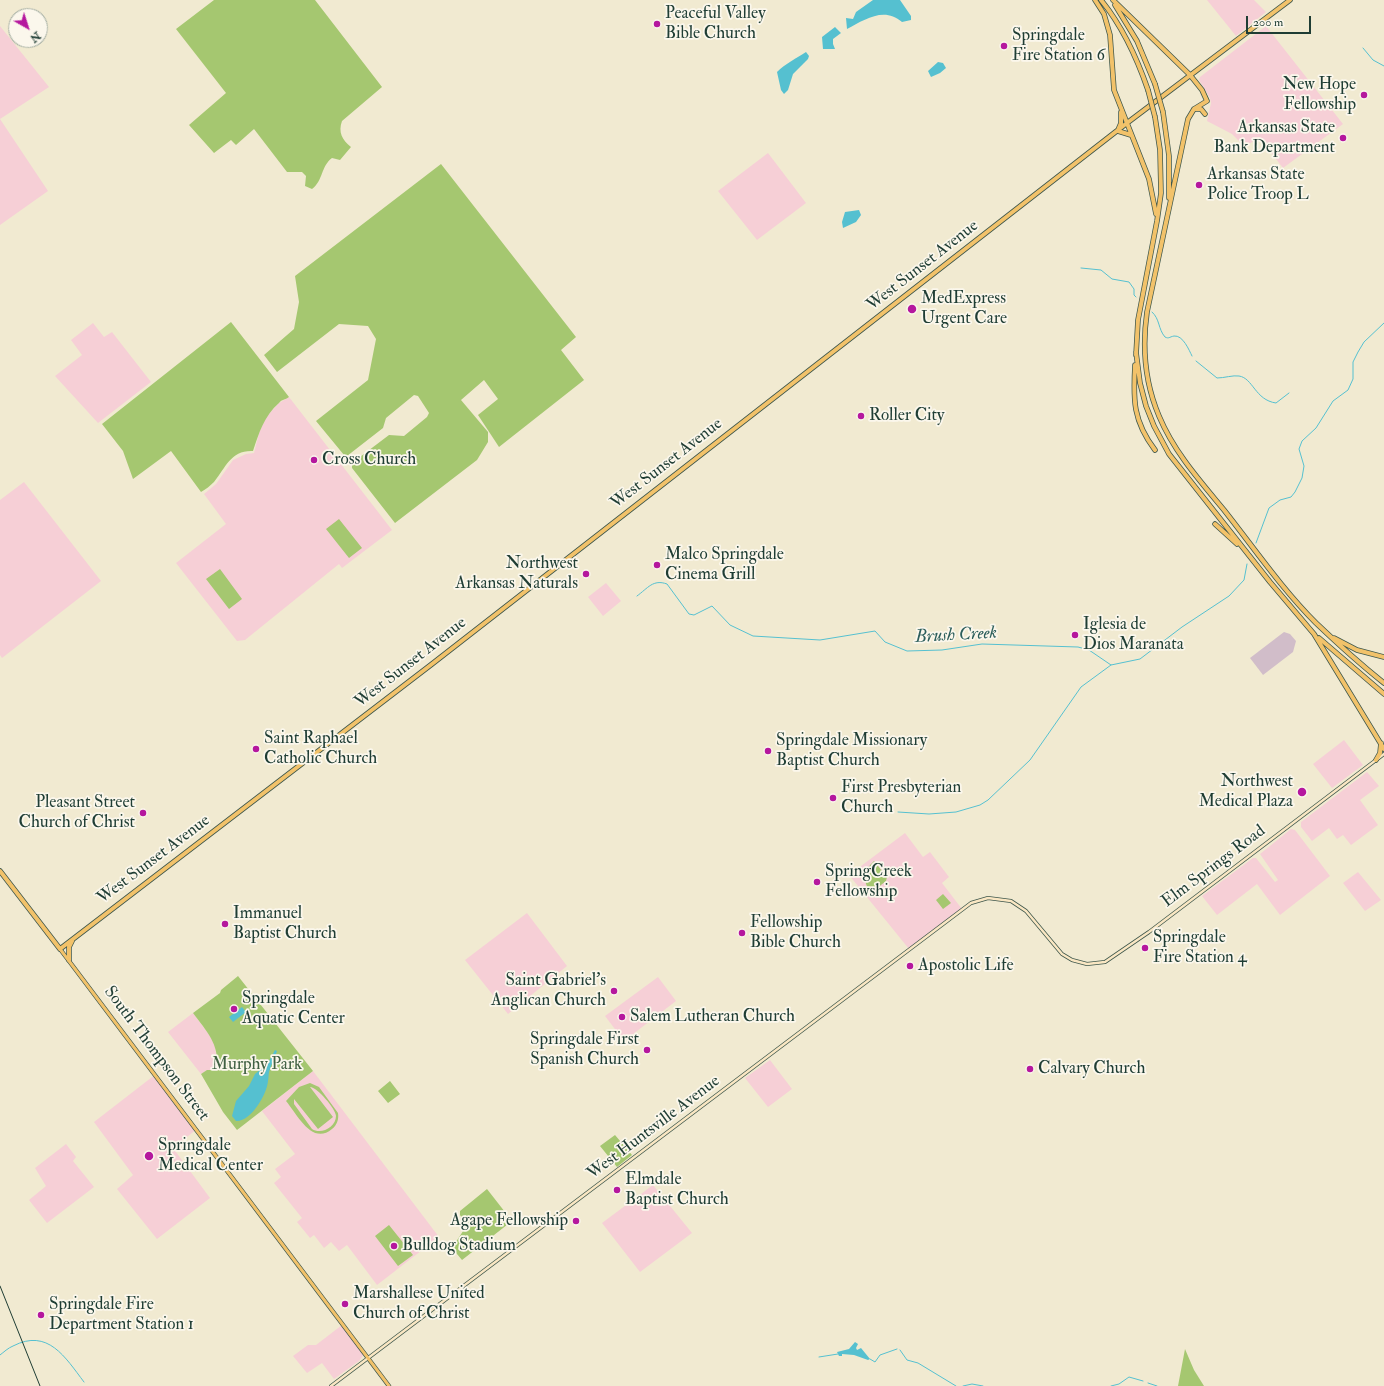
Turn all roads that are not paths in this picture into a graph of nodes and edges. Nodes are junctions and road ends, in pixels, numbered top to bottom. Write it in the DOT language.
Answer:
graph roads {
  1 [pos="1095,0"];
  2 [pos="1101,0"];
  3 [pos="1112,0"];
  4 [pos="1290,0"];
  5 [pos="1183,68"];
  6 [pos="1196,70"];
  7 [pos="1190,75"];
  8 [pos="1120,106"];
  9 [pos="1194,109"];
  10 [pos="1205,114"];
  11 [pos="1127,123"];
  12 [pos="1118,130"];
  13 [pos="1131,135"];
  14 [pos="1168,213"];
  15 [pos="1157,221"];
  16 [pos="1136,352"];
  17 [pos="1154,450"];
  18 [pos="1215,524"];
  19 [pos="1243,548"];
  20 [pos="1326,632"];
  21 [pos="1314,634"];
  22 [pos="1384,657"];
  23 [pos="1384,683"];
  24 [pos="1384,694"];
  25 [pos="1381,743"];
  26 [pos="1384,749"];
  27 [pos="1384,754"];
  28 [pos="1376,760"];
  29 [pos="0,871"];
  30 [pos="995,898"];
  31 [pos="73,939"];
  32 [pos="60,949"];
  33 [pos="69,960"];
  34 [pos="368,1359"];
  35 [pos="331,1386"];
  36 [pos="389,1386"];
  1 -- 8 [label="highway"];
  2 -- 15 [label="highway, bridge"];
  3 -- 5 [label="highway"];
  3 -- 14 [label="highway, bridge"];
  4 -- 6 [label="highway, West Sunset Avenue"];
  5 -- 6 [label="highway"];
  5 -- 7 [label="highway"];
  6 -- 7 [label="highway, West Sunset Avenue"];
  7 -- 9 [label="highway"];
  7 -- 11 [label="highway, West Sunset Avenue"];
  8 -- 11 [label="highway"];
  8 -- 12 [label="highway"];
  9 -- 10 [label="highway"];
  9 -- 14 [label="highway"];
  11 -- 12 [label="highway, West Sunset Avenue"];
  11 -- 13 [label="highway"];
  12 -- 13 [label="highway"];
  12 -- 31 [label="highway, West Sunset Avenue"];
  13 -- 15 [label="highway"];
  14 -- 20 [label="highway"];
  15 -- 16 [label="highway"];
  16 -- 17 [label="highway"];
  16 -- 19 [label="highway"];
  18 -- 19 [label="highway"];
  19 -- 21 [label="highway"];
  20 -- 22 [label="highway"];
  20 -- 23 [label="highway"];
  21 -- 24 [label="highway"];
  21 -- 25 [label="highway"];
  25 -- 26 [label="highway"];
  25 -- 28 [label="highway"];
  27 -- 28 [label="main road, Elm Springs Road"];
  28 -- 30 [label="main road, Elm Springs Road"];
  29 -- 32 [label="highway, South Thompson Street"];
  30 -- 34 [label="main road, West Huntsville Avenue"];
  31 -- 32 [label="highway, West Sunset Avenue"];
  31 -- 33 [label="highway"];
  32 -- 33 [label="main road, South Thompson Street"];
  33 -- 34 [label="main road, South Thompson Street"];
  34 -- 35 [label="main road, West Huntsville Avenue"];
  34 -- 36 [label="main road, South Thompson Street"];
}
